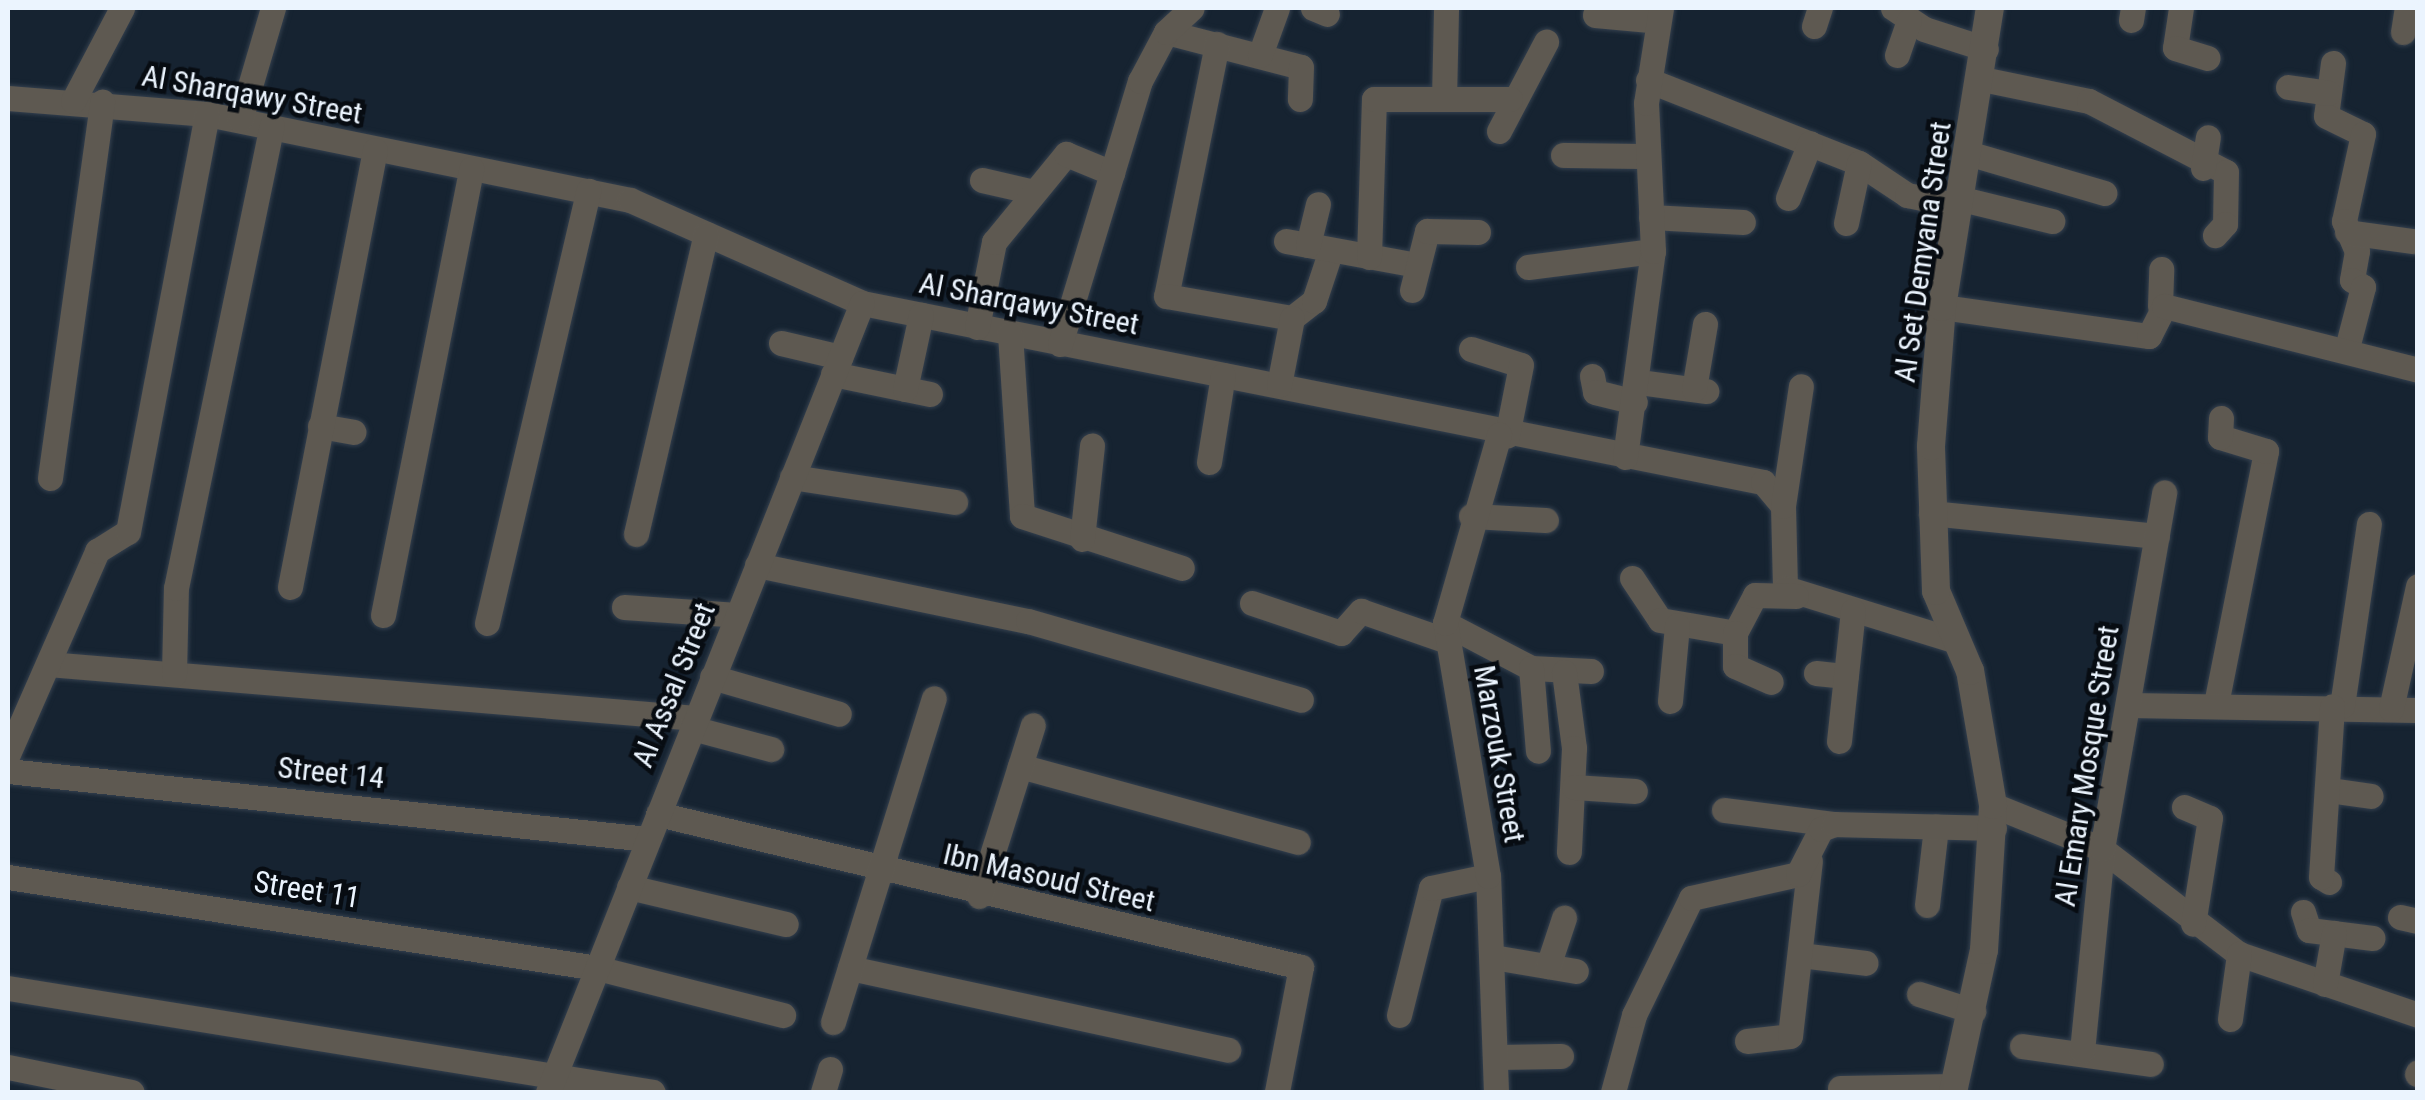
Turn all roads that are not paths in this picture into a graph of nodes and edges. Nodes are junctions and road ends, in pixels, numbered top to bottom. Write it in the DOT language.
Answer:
graph roads {
  1 [pos="122,8"];
  2 [pos="273,8"];
  3 [pos="1192,8"];
  4 [pos="1277,8"];
  5 [pos="1446,8"];
  6 [pos="1990,8"];
  7 [pos="2181,8"];
  8 [pos="1660,14"];
  9 [pos="1901,14"];
  10 [pos="1595,15"];
  11 [pos="1166,32"];
  12 [pos="1546,42"];
  13 [pos="1217,44"];
  14 [pos="1986,50"];
  15 [pos="1260,54"];
  16 [pos="1897,56"];
  17 [pos="2207,58"];
  18 [pos="2333,62"];
  19 [pos="1648,80"];
  20 [pos="1982,80"];
  21 [pos="2288,87"];
  22 [pos="2329,93"];
  23 [pos="8,98"];
  24 [pos="1300,99"];
  25 [pos="1444,99"];
  26 [pos="1510,99"];
  27 [pos="73,101"];
  28 [pos="102,102"];
  29 [pos="207,114"];
  30 [pos="240,120"];
  31 [pos="272,126"];
  32 [pos="1499,130"];
  33 [pos="2208,137"];
  34 [pos="1810,143"];
  35 [pos="375,150"];
  36 [pos="1971,154"];
  37 [pos="1563,155"];
  38 [pos="1646,156"];
  39 [pos="1859,163"];
  40 [pos="471,168"];
  41 [pos="2203,168"];
  42 [pos="1112,173"];
  43 [pos="982,180"];
  44 [pos="588,191"];
  45 [pos="1034,192"];
  46 [pos="2104,193"];
  47 [pos="1788,198"];
  48 [pos="1961,202"];
  49 [pos="1318,204"];
  50 [pos="1651,216"];
  51 [pos="2052,220"];
  52 [pos="1743,222"];
  53 [pos="1846,223"];
  54 [pos="1478,232"];
  55 [pos="2347,232"];
  56 [pos="706,234"];
  57 [pos="2215,235"];
  58 [pos="2412,241"];
  59 [pos="1308,245"];
  60 [pos="1653,251"];
  61 [pos="1370,256"];
  62 [pos="1528,267"];
  63 [pos="2162,269"];
  64 [pos="862,302"];
  65 [pos="2160,306"];
  66 [pos="1942,308"];
  67 [pos="921,315"];
  68 [pos="1292,318"];
  69 [pos="1705,324"];
  70 [pos="977,327"];
  71 [pos="1010,334"];
  72 [pos="781,342"];
  73 [pos="1060,344"];
  74 [pos="2347,348"];
  75 [pos="1472,349"];
  76 [pos="837,366"];
  77 [pos="2418,370"];
  78 [pos="1223,375"];
  79 [pos="1592,376"];
  80 [pos="1278,385"];
  81 [pos="1801,386"];
  82 [pos="1637,392"];
  83 [pos="2221,418"];
  84 [pos="320,426"];
  85 [pos="353,432"];
  86 [pos="1503,436"];
  87 [pos="1092,446"];
  88 [pos="1624,457"];
  89 [pos="1208,462"];
  90 [pos="792,477"];
  91 [pos="50,478"];
  92 [pos="2164,492"];
  93 [pos="955,502"];
  94 [pos="1783,506"];
  95 [pos="1931,513"];
  96 [pos="1472,516"];
  97 [pos="1546,520"];
  98 [pos="2369,524"];
  99 [pos="636,534"];
  100 [pos="2157,536"];
  101 [pos="1082,539"];
  102 [pos="757,565"];
  103 [pos="1182,568"];
  104 [pos="1632,578"];
  105 [pos="2418,586"];
  106 [pos="290,587"];
  107 [pos="1796,596"];
  108 [pos="1252,603"];
  109 [pos="624,607"];
  110 [pos="1852,611"];
  111 [pos="737,615"];
  112 [pos="383,616"];
  113 [pos="487,623"];
  114 [pos="1677,625"];
  115 [pos="1446,632"];
  116 [pos="1736,633"];
  117 [pos="1956,641"];
  118 [pos="48,664"];
  119 [pos="1531,668"];
  120 [pos="1591,671"];
  121 [pos="1564,672"];
  122 [pos="1816,672"];
  123 [pos="174,674"];
  124 [pos="1846,676"];
  125 [pos="712,677"];
  126 [pos="1771,682"];
  127 [pos="934,698"];
  128 [pos="1301,700"];
  129 [pos="1670,701"];
  130 [pos="2216,704"];
  131 [pos="2128,705"];
  132 [pos="2337,706"];
  133 [pos="2391,708"];
  134 [pos="2418,710"];
  135 [pos="840,714"];
  136 [pos="694,723"];
  137 [pos="1034,725"];
  138 [pos="1840,741"];
  139 [pos="770,749"];
  140 [pos="1538,751"];
  141 [pos="8,754"];
  142 [pos="1020,766"];
  143 [pos="8,771"];
  144 [pos="1574,787"];
  145 [pos="2329,790"];
  146 [pos="1636,791"];
  147 [pos="2372,796"];
  148 [pos="2184,807"];
  149 [pos="1724,810"];
  150 [pos="658,814"];
  151 [pos="1994,817"];
  152 [pos="1834,824"];
  153 [pos="1936,827"];
  154 [pos="647,840"];
  155 [pos="1298,842"];
  156 [pos="2102,849"];
  157 [pos="1569,852"];
  158 [pos="1810,861"];
  159 [pos="880,873"];
  160 [pos="1488,876"];
  161 [pos="8,877"];
  162 [pos="2330,882"];
  163 [pos="629,887"];
  164 [pos="979,896"];
  165 [pos="1926,905"];
  166 [pos="2303,912"];
  167 [pos="1564,918"];
  168 [pos="786,924"];
  169 [pos="2194,924"];
  170 [pos="2334,933"];
  171 [pos="2372,938"];
  172 [pos="2239,954"];
  173 [pos="1800,955"];
  174 [pos="1492,957"];
  175 [pos="1866,963"];
  176 [pos="1548,966"];
  177 [pos="597,968"];
  178 [pos="850,968"];
  179 [pos="1576,970"];
  180 [pos="2325,984"];
  181 [pos="8,990"];
  182 [pos="1918,994"];
  183 [pos="1973,1011"];
  184 [pos="783,1015"];
  185 [pos="1398,1015"];
  186 [pos="2418,1015"];
  187 [pos="2230,1019"];
  188 [pos="834,1022"];
  189 [pos="1747,1041"];
  190 [pos="2022,1046"];
  191 [pos="1228,1050"];
  192 [pos="2082,1051"];
  193 [pos="1495,1056"];
  194 [pos="1561,1056"];
  195 [pos="2151,1064"];
  196 [pos="8,1067"];
  197 [pos="551,1083"];
  198 [pos="1840,1088"];
  199 [pos="1954,1089"];
  200 [pos="132,1092"];
  201 [pos="653,1092"];
  202 [pos="1277,1092"];
  203 [pos="1496,1092"];
  204 [pos="1613,1092"];
  1 -- 27 [label="street"];
  2 -- 30 [label="street"];
  3 -- 11 [label="street"];
  4 -- 15 [label="street"];
  5 -- 25 [label="street"];
  6 -- 14 [label="street, Al Set Demyana Street"];
  7 -- 17 [label="street"];
  8 -- 10 [label="street"];
  8 -- 19 [label="street"];
  9 -- 14 [label="street"];
  9 -- 16 [label="street"];
  11 -- 13 [label="street"];
  11 -- 42 [label="street"];
  12 -- 26 [label="street"];
  13 -- 15 [label="street"];
  13 -- 68 [label="street"];
  14 -- 20 [label="street, Al Set Demyana Street"];
  15 -- 24 [label="street"];
  18 -- 22 [label="street"];
  19 -- 34 [label="street"];
  19 -- 38 [label="street"];
  20 -- 36 [label="street, Al Set Demyana Street"];
  20 -- 41 [label="street"];
  21 -- 22 [label="street"];
  22 -- 55 [label="street"];
  23 -- 27 [label="street, Al Sharqawy Street"];
  25 -- 26 [label="street"];
  25 -- 61 [label="street"];
  26 -- 32 [label="street"];
  27 -- 28 [label="street, Al Sharqawy Street"];
  28 -- 29 [label="street, Al Sharqawy Street"];
  28 -- 91 [label="street"];
  29 -- 30 [label="street, Al Sharqawy Street"];
  29 -- 118 [label="street"];
  30 -- 31 [label="street, Al Sharqawy Street"];
  31 -- 35 [label="street, Al Sharqawy Street"];
  31 -- 123 [label="street"];
  33 -- 41 [label="street"];
  34 -- 39 [label="street"];
  34 -- 47 [label="street"];
  35 -- 40 [label="street, Al Sharqawy Street"];
  35 -- 84 [label="street"];
  36 -- 46 [label="street"];
  36 -- 48 [label="street, Al Set Demyana Street"];
  37 -- 38 [label="street"];
  38 -- 50 [label="street"];
  39 -- 48 [label="street"];
  39 -- 53 [label="street"];
  40 -- 44 [label="street, Al Sharqawy Street"];
  40 -- 112 [label="street"];
  41 -- 57 [label="street"];
  42 -- 45 [label="street"];
  42 -- 73 [label="street"];
  43 -- 45 [label="street"];
  44 -- 56 [label="street, Al Sharqawy Street"];
  44 -- 113 [label="street"];
  45 -- 70 [label="street"];
  48 -- 51 [label="street"];
  48 -- 66 [label="street, Al Set Demyana Street"];
  49 -- 59 [label="street"];
  50 -- 52 [label="street"];
  50 -- 60 [label="street"];
  54 -- 61 [label="street"];
  55 -- 58 [label="street"];
  55 -- 74 [label="street"];
  56 -- 64 [label="street, Al Sharqawy Street"];
  56 -- 99 [label="street"];
  59 -- 61 [label="street"];
  59 -- 68 [label="street"];
  60 -- 62 [label="street"];
  60 -- 82 [label="street"];
  63 -- 65 [label="street"];
  64 -- 67 [label="street, Al Sharqawy Street"];
  64 -- 76 [label="street, Al Assal Street"];
  65 -- 66 [label="street"];
  65 -- 74 [label="street"];
  66 -- 95 [label="street, Al Set Demyana Street"];
  67 -- 70 [label="street, Al Sharqawy Street"];
  67 -- 76 [label="street"];
  68 -- 80 [label="street"];
  69 -- 82 [label="street"];
  70 -- 71 [label="street, Al Sharqawy Street"];
  71 -- 73 [label="street, Al Sharqawy Street"];
  71 -- 101 [label="street"];
  72 -- 76 [label="street"];
  73 -- 78 [label="street, Al Sharqawy Street"];
  74 -- 77 [label="street"];
  75 -- 86 [label="street, Marzouk Street"];
  76 -- 90 [label="street, Al Assal Street"];
  78 -- 80 [label="street, Al Sharqawy Street"];
  78 -- 89 [label="street"];
  79 -- 82 [label="street"];
  80 -- 86 [label="street, Al Sharqawy Street"];
  81 -- 94 [label="street"];
  82 -- 88 [label="street"];
  83 -- 130 [label="street"];
  84 -- 85 [label="street"];
  84 -- 106 [label="street"];
  86 -- 88 [label="street, Al Sharqawy Street"];
  86 -- 96 [label="street, Marzouk Street"];
  87 -- 101 [label="street"];
  88 -- 94 [label="street, Al Sharqawy Street"];
  90 -- 93 [label="street"];
  90 -- 102 [label="street, Al Assal Street"];
  92 -- 100 [label="street, Al Emary Mosque Street"];
  94 -- 107 [label="street"];
  95 -- 100 [label="street"];
  95 -- 117 [label="street, Al Set Demyana Street"];
  96 -- 97 [label="street"];
  96 -- 115 [label="street, Marzouk Street"];
  98 -- 132 [label="street"];
  100 -- 131 [label="street, Al Emary Mosque Street"];
  101 -- 103 [label="street"];
  102 -- 111 [label="street, Al Assal Street"];
  102 -- 128 [label="street"];
  104 -- 114 [label="street"];
  105 -- 133 [label="street"];
  107 -- 110 [label="street"];
  107 -- 116 [label="street"];
  108 -- 115 [label="street"];
  109 -- 111 [label="street"];
  110 -- 117 [label="street"];
  110 -- 124 [label="street"];
  111 -- 125 [label="street, Al Assal Street"];
  114 -- 116 [label="street"];
  114 -- 129 [label="street"];
  115 -- 119 [label="street"];
  115 -- 160 [label="street, Marzouk Street"];
  116 -- 126 [label="street"];
  117 -- 151 [label="street, Al Set Demyana Street"];
  118 -- 123 [label="street"];
  118 -- 141 [label="street"];
  119 -- 121 [label="street"];
  119 -- 140 [label="street"];
  120 -- 121 [label="street"];
  121 -- 144 [label="street"];
  122 -- 124 [label="street"];
  123 -- 136 [label="street"];
  124 -- 138 [label="street"];
  125 -- 135 [label="street"];
  125 -- 136 [label="street, Al Assal Street"];
  127 -- 159 [label="street"];
  130 -- 131 [label="street"];
  130 -- 132 [label="street"];
  131 -- 156 [label="street, Al Emary Mosque Street"];
  132 -- 133 [label="street"];
  132 -- 145 [label="street"];
  133 -- 134 [label="street"];
  136 -- 139 [label="street"];
  136 -- 150 [label="street, Al Assal Street"];
  137 -- 142 [label="street"];
  142 -- 155 [label="street"];
  142 -- 164 [label="street"];
  143 -- 154 [label="street, Street 14"];
  144 -- 146 [label="street"];
  144 -- 157 [label="street"];
  145 -- 147 [label="street"];
  145 -- 162 [label="street"];
  148 -- 169 [label="street"];
  149 -- 152 [label="street"];
  150 -- 154 [label="street, Al Assal Street"];
  150 -- 159 [label="street, Ibn Masoud Street"];
  151 -- 153 [label="street"];
  151 -- 156 [label="street"];
  151 -- 183 [label="street, Al Set Demyana Street"];
  152 -- 153 [label="street"];
  152 -- 158 [label="street"];
  153 -- 165 [label="street"];
  154 -- 163 [label="street, Al Assal Street"];
  156 -- 169 [label="street"];
  156 -- 192 [label="street, Al Emary Mosque Street"];
  158 -- 173 [label="street"];
  158 -- 204 [label="street"];
  159 -- 164 [label="street, Ibn Masoud Street"];
  159 -- 178 [label="street"];
  160 -- 174 [label="street, Marzouk Street"];
  160 -- 185 [label="street"];
  161 -- 177 [label="street, Street 11"];
  163 -- 168 [label="street"];
  163 -- 177 [label="street, Al Assal Street"];
  164 -- 202 [label="street, Ibn Masoud Street"];
  166 -- 170 [label="street"];
  167 -- 176 [label="street"];
  169 -- 172 [label="street"];
  170 -- 171 [label="street"];
  170 -- 180 [label="street"];
  172 -- 180 [label="street"];
  172 -- 187 [label="street"];
  173 -- 175 [label="street"];
  173 -- 189 [label="street"];
  174 -- 176 [label="street"];
  174 -- 193 [label="street, Marzouk Street"];
  176 -- 179 [label="street"];
  177 -- 184 [label="street, Street 11"];
  177 -- 197 [label="street, Al Assal Street"];
  178 -- 188 [label="street"];
  178 -- 191 [label="street"];
  180 -- 186 [label="street"];
  181 -- 197 [label="street"];
  182 -- 183 [label="street"];
  183 -- 199 [label="street, Al Set Demyana Street"];
  190 -- 192 [label="street"];
  192 -- 195 [label="street"];
  193 -- 194 [label="street"];
  193 -- 203 [label="street, Marzouk Street"];
  196 -- 200 [label="street"];
  197 -- 201 [label="street"];
  198 -- 199 [label="street"];
}
